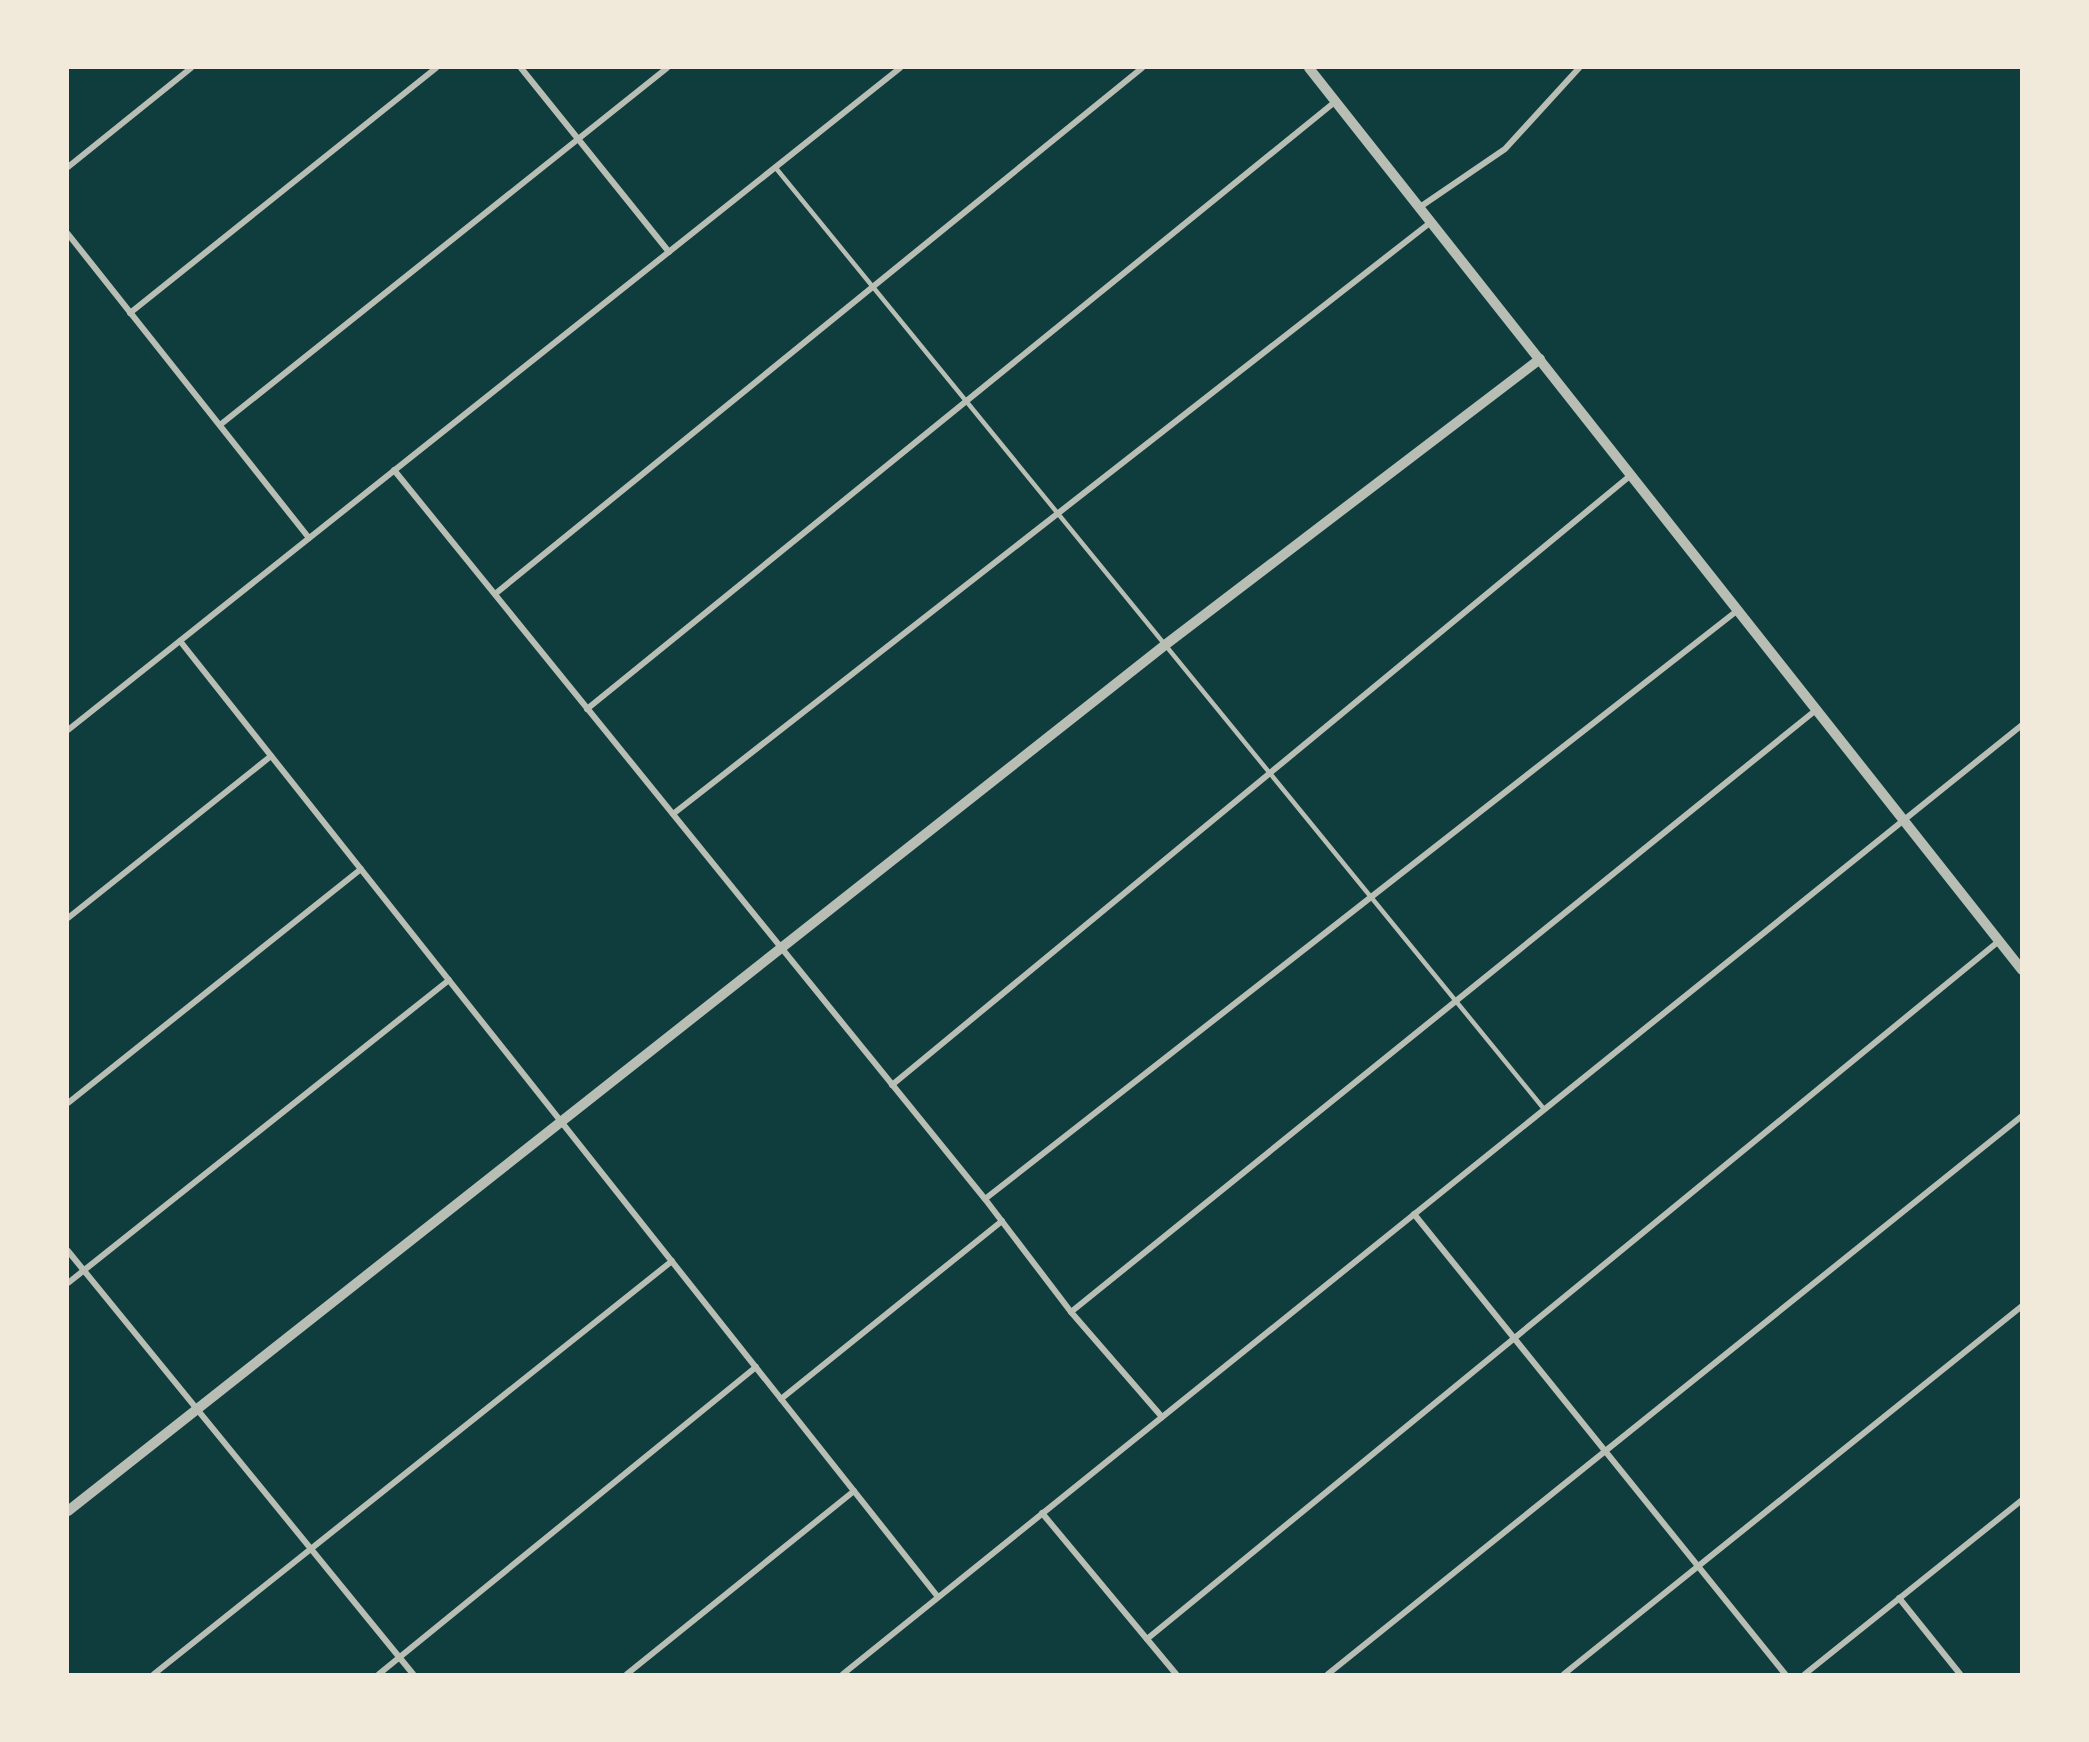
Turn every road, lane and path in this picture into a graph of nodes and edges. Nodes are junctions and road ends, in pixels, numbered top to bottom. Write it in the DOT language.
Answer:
graph roads {
  1 [pos="191,68"];
  2 [pos="436,68"];
  3 [pos="521,68"];
  4 [pos="667,68"];
  5 [pos="900,68"];
  6 [pos="1142,68"];
  7 [pos="1310,68"];
  8 [pos="1579,68"];
  9 [pos="1336,101"];
  10 [pos="578,138"];
  11 [pos="68,167"];
  12 [pos="775,167"];
  13 [pos="1419,207"];
  14 [pos="1431,222"];
  15 [pos="68,234"];
  16 [pos="669,252"];
  17 [pos="872,287"];
  18 [pos="130,313"];
  19 [pos="1540,359"];
  20 [pos="966,401"];
  21 [pos="220,425"];
  22 [pos="394,471"];
  23 [pos="1631,475"];
  24 [pos="1058,514"];
  25 [pos="309,538"];
  26 [pos="495,594"];
  27 [pos="1737,610"];
  28 [pos="180,641"];
  29 [pos="1165,645"];
  30 [pos="587,709"];
  31 [pos="1816,710"];
  32 [pos="2022,725"];
  33 [pos="68,730"];
  34 [pos="271,756"];
  35 [pos="1269,773"];
  36 [pos="673,814"];
  37 [pos="1904,821"];
  38 [pos="361,869"];
  39 [pos="1371,897"];
  40 [pos="68,918"];
  41 [pos="1999,941"];
  42 [pos="781,948"];
  43 [pos="2021,968"];
  44 [pos="449,980"];
  45 [pos="1456,1001"];
  46 [pos="892,1085"];
  47 [pos="68,1103"];
  48 [pos="1544,1109"];
  49 [pos="2022,1116"];
  50 [pos="561,1121"];
  51 [pos="985,1199"];
  52 [pos="1414,1214"];
  53 [pos="1002,1221"];
  54 [pos="68,1251"];
  55 [pos="672,1261"];
  56 [pos="84,1270"];
  57 [pos="68,1283"];
  58 [pos="2022,1306"];
  59 [pos="1071,1312"];
  60 [pos="1514,1338"];
  61 [pos="756,1367"];
  62 [pos="781,1399"];
  63 [pos="196,1409"];
  64 [pos="1162,1417"];
  65 [pos="1605,1451"];
  66 [pos="854,1491"];
  67 [pos="2022,1500"];
  68 [pos="68,1511"];
  69 [pos="1042,1513"];
  70 [pos="311,1549"];
  71 [pos="1698,1566"];
  72 [pos="938,1597"];
  73 [pos="1899,1598"];
  74 [pos="1147,1639"];
  75 [pos="400,1658"];
  76 [pos="154,1674"];
  77 [pos="379,1674"];
  78 [pos="413,1674"];
  79 [pos="627,1674"];
  80 [pos="843,1674"];
  81 [pos="1176,1674"];
  82 [pos="1328,1674"];
  83 [pos="1564,1674"];
  84 [pos="1785,1674"];
  85 [pos="1805,1674"];
  86 [pos="1960,1674"];
  1 -- 11 [label="street"];
  2 -- 18 [label="street"];
  3 -- 10 [label="street"];
  4 -- 10 [label="street"];
  5 -- 12 [label="street"];
  6 -- 17 [label="street"];
  7 -- 9 [label="street"];
  8 -- 13 [label="street"];
  9 -- 13 [label="street"];
  9 -- 20 [label="street"];
  10 -- 16 [label="street"];
  10 -- 21 [label="street"];
  12 -- 16 [label="street"];
  12 -- 17 [label="lane"];
  13 -- 14 [label="street"];
  14 -- 19 [label="street"];
  14 -- 24 [label="street"];
  15 -- 18 [label="street"];
  16 -- 22 [label="street"];
  17 -- 20 [label="lane"];
  17 -- 26 [label="street"];
  18 -- 21 [label="street"];
  19 -- 23 [label="street"];
  19 -- 29 [label="street"];
  20 -- 24 [label="lane"];
  20 -- 30 [label="street"];
  21 -- 25 [label="street"];
  22 -- 25 [label="street"];
  22 -- 26 [label="street"];
  23 -- 27 [label="street"];
  23 -- 35 [label="street"];
  24 -- 29 [label="lane"];
  24 -- 36 [label="street"];
  25 -- 28 [label="street"];
  26 -- 30 [label="street"];
  27 -- 31 [label="street"];
  27 -- 39 [label="street"];
  28 -- 33 [label="street"];
  28 -- 34 [label="street"];
  29 -- 35 [label="lane"];
  29 -- 42 [label="street"];
  30 -- 36 [label="street"];
  31 -- 37 [label="street"];
  31 -- 45 [label="street"];
  32 -- 37 [label="street"];
  34 -- 38 [label="street"];
  34 -- 40 [label="street"];
  35 -- 39 [label="lane"];
  35 -- 46 [label="street"];
  36 -- 42 [label="street"];
  37 -- 41 [label="street"];
  37 -- 48 [label="street"];
  38 -- 44 [label="street"];
  38 -- 47 [label="street"];
  39 -- 45 [label="lane"];
  39 -- 51 [label="street"];
  41 -- 43 [label="street"];
  41 -- 60 [label="street"];
  42 -- 46 [label="street"];
  42 -- 50 [label="street"];
  44 -- 50 [label="street"];
  44 -- 56 [label="street"];
  45 -- 48 [label="lane"];
  45 -- 59 [label="street"];
  46 -- 51 [label="street"];
  48 -- 52 [label="street"];
  49 -- 65 [label="street"];
  50 -- 55 [label="street"];
  50 -- 63 [label="street"];
  51 -- 53 [label="street"];
  52 -- 60 [label="street"];
  52 -- 64 [label="street"];
  53 -- 59 [label="street"];
  53 -- 62 [label="street"];
  54 -- 56 [label="street"];
  55 -- 61 [label="street"];
  55 -- 70 [label="street"];
  56 -- 57 [label="street"];
  56 -- 63 [label="street"];
  58 -- 71 [label="street"];
  59 -- 64 [label="street"];
  60 -- 65 [label="street"];
  60 -- 74 [label="street"];
  61 -- 62 [label="street"];
  61 -- 75 [label="street"];
  62 -- 66 [label="street"];
  63 -- 68 [label="street"];
  63 -- 70 [label="street"];
  64 -- 69 [label="street"];
  65 -- 71 [label="street"];
  65 -- 82 [label="street"];
  66 -- 72 [label="street"];
  66 -- 79 [label="street"];
  67 -- 73 [label="street"];
  69 -- 72 [label="street"];
  69 -- 74 [label="street"];
  70 -- 75 [label="street"];
  70 -- 76 [label="street"];
  71 -- 83 [label="street"];
  71 -- 84 [label="street"];
  72 -- 80 [label="street"];
  73 -- 85 [label="street"];
  73 -- 86 [label="street"];
  74 -- 81 [label="street"];
  75 -- 77 [label="street"];
  75 -- 78 [label="street"];
}
